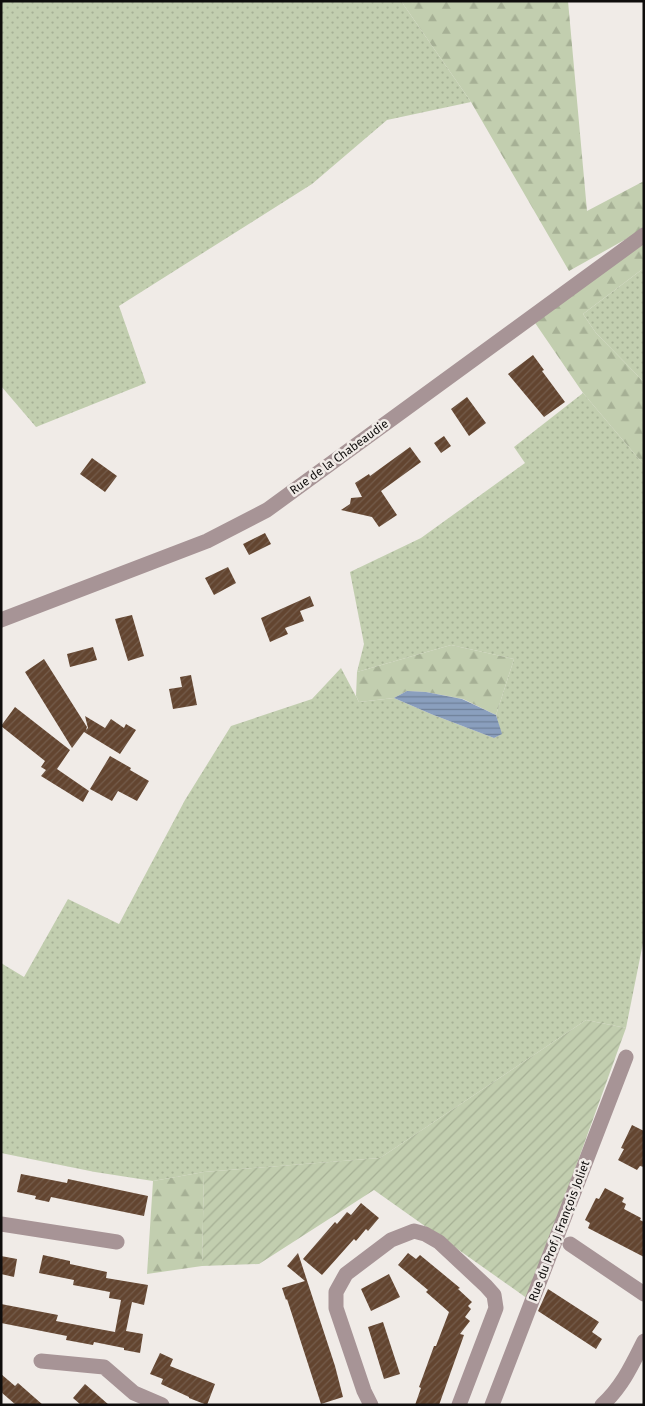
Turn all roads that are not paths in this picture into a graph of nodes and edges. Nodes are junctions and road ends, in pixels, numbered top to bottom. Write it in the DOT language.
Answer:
graph roads {
  1 [pos="644,235"];
  2 [pos="1,620"];
  3 [pos="626,1058"];
  4 [pos="1,1224"];
  5 [pos="117,1242"];
  6 [pos="570,1244"];
  7 [pos="644,1294"];
  8 [pos="644,1341"];
  9 [pos="41,1362"];
  10 [pos="162,1405"];
  11 [pos="371,1405"];
  12 [pos="459,1405"];
  13 [pos="492,1405"];
  14 [pos="602,1405"];
  1 -- 2 [label="street, Rue de la Chabeaudie"];
  3 -- 13 [label="street, Rue du Prof J François Joliet"];
  4 -- 5 [label="street"];
  6 -- 7 [label="street"];
  8 -- 14 [label="street"];
  9 -- 10 [label="street"];
  11 -- 12 [label="street"];
}
